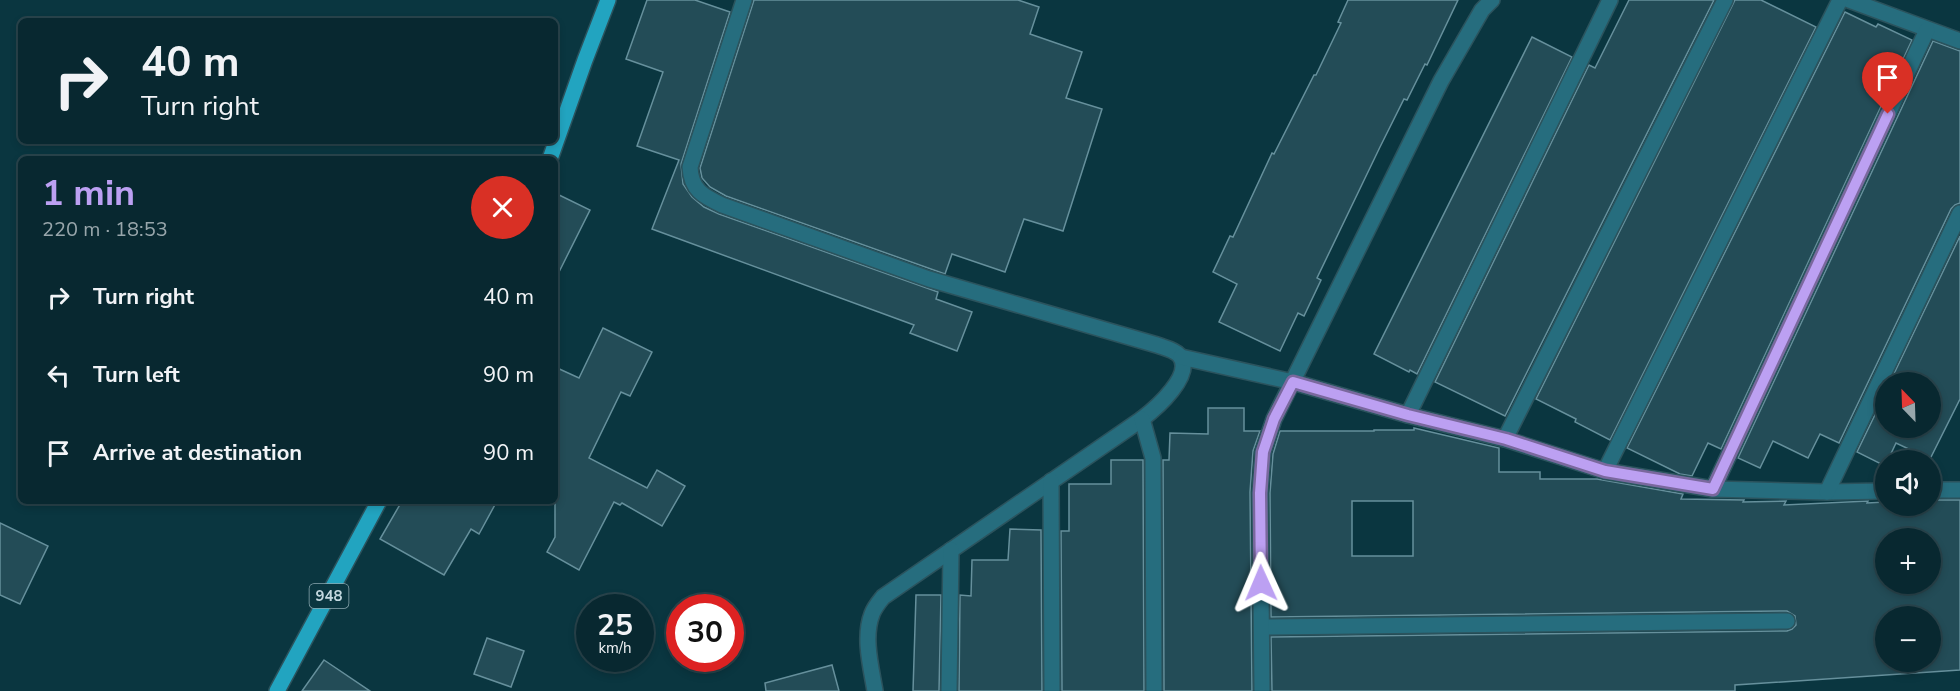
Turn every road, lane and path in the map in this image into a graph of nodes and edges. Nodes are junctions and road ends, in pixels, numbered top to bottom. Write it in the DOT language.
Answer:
graph roads {
  1 [pos="608,0"];
  2 [pos="744,0"];
  3 [pos="1492,0"];
  4 [pos="1610,0"];
  5 [pos="1725,0"];
  6 [pos="1840,0"];
  7 [pos="1849,0"];
  8 [pos="1927,30"];
  9 [pos="1960,41"];
  10 [pos="558,136"];
  11 [pos="1960,213"];
  12 [pos="1181,357"];
  13 [pos="1293,382"];
  14 [pos="1408,415"];
  15 [pos="1142,419"];
  16 [pos="1506,439"];
  17 [pos="1605,471"];
  18 [pos="1051,481"];
  19 [pos="1713,489"];
  20 [pos="1941,490"];
  21 [pos="1960,490"];
  22 [pos="1875,491"];
  23 [pos="1827,492"];
  24 [pos="377,504"];
  25 [pos="951,549"];
  26 [pos="1787,621"];
  27 [pos="1262,627"];
  28 [pos="277,691"];
  29 [pos="875,691"];
  30 [pos="949,691"];
  31 [pos="1052,691"];
  32 [pos="1155,691"];
  33 [pos="1262,691"];
  1 -- 10 [label="main road"];
  2 -- 12 [label="street"];
  3 -- 13 [label="street"];
  4 -- 14 [label="street"];
  5 -- 16 [label="street"];
  6 -- 17 [label="street"];
  7 -- 8 [label="street"];
  8 -- 9 [label="street"];
  8 -- 19 [label="street"];
  11 -- 23 [label="street"];
  12 -- 13 [label="street"];
  12 -- 15 [label="street"];
  13 -- 14 [label="street"];
  13 -- 27 [label="street"];
  14 -- 16 [label="street"];
  15 -- 18 [label="street"];
  15 -- 32 [label="street"];
  16 -- 17 [label="street"];
  17 -- 19 [label="street"];
  18 -- 25 [label="street"];
  18 -- 31 [label="street"];
  19 -- 23 [label="street"];
  20 -- 21 [label="street"];
  22 -- 23 [label="street"];
  24 -- 28 [label="main road, 948"];
  25 -- 29 [label="street"];
  25 -- 30 [label="street"];
  26 -- 27 [label="street"];
  27 -- 33 [label="street"];
}
